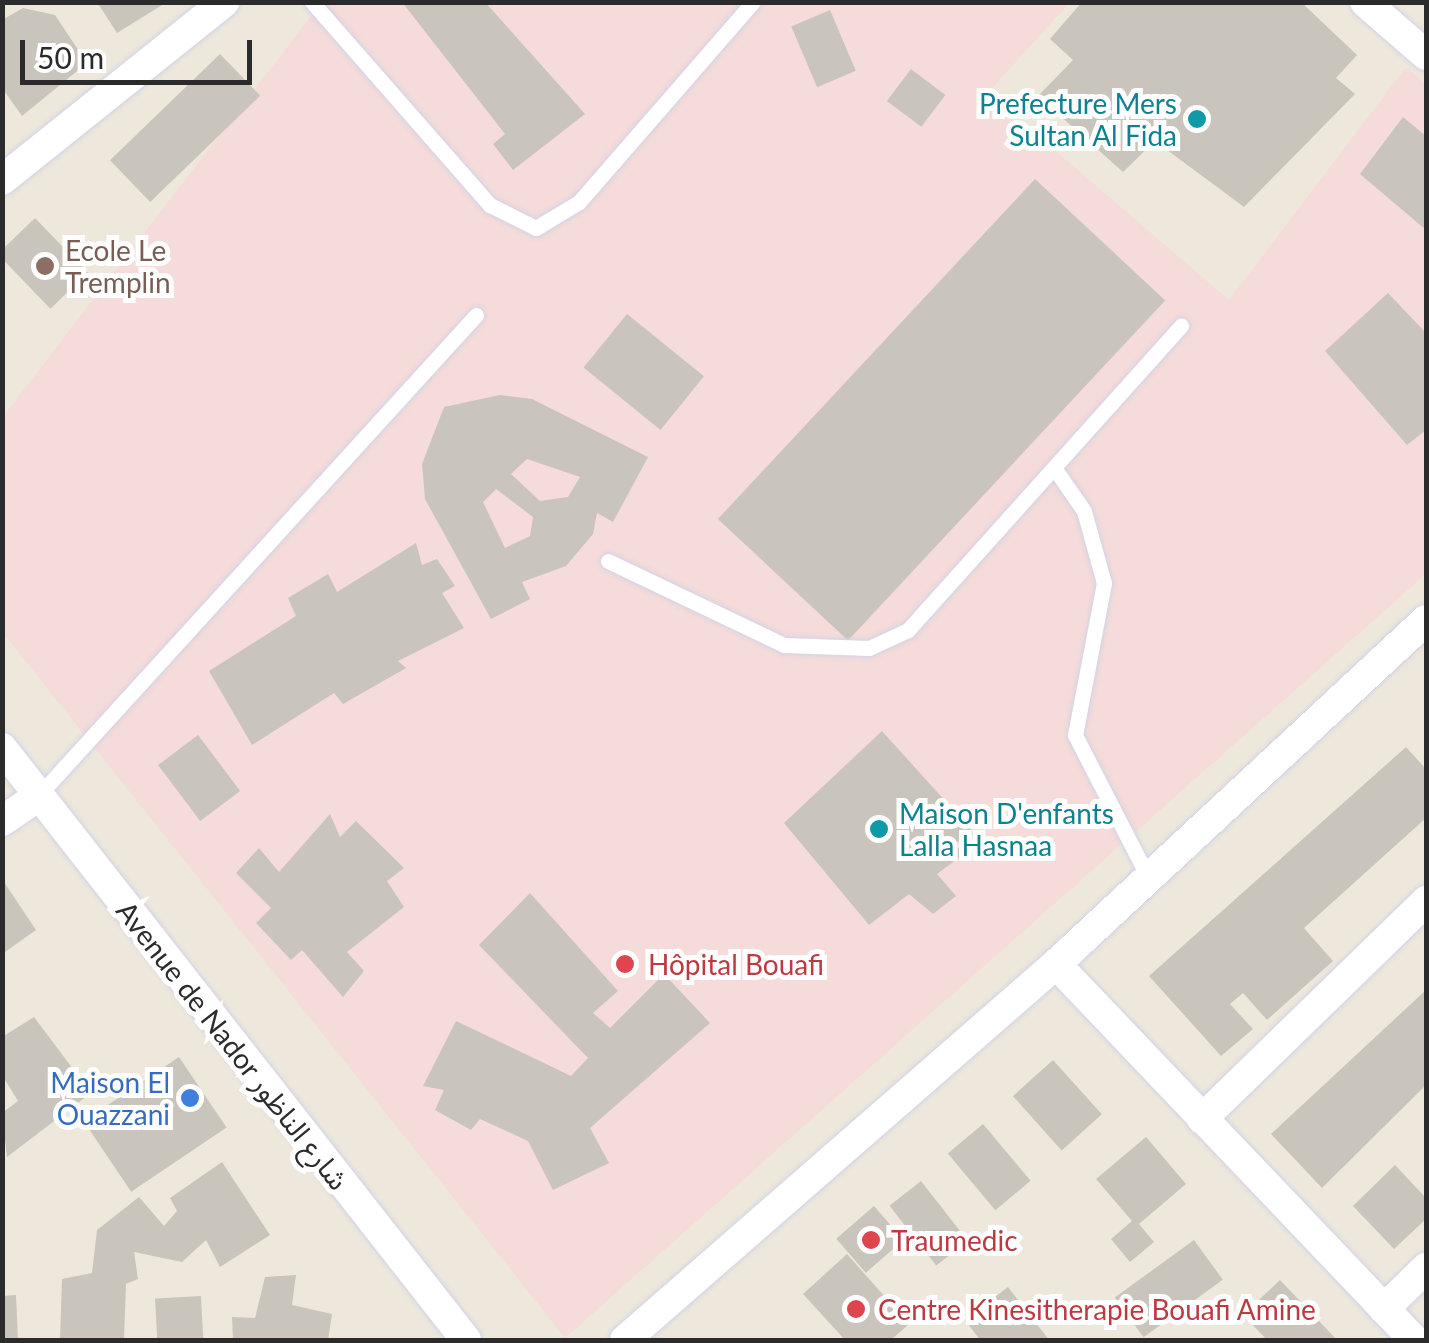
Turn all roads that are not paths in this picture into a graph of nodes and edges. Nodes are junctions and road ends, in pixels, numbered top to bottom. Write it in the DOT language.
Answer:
graph roads {
  1 [pos="224,2"];
  2 [pos="312,2"];
  3 [pos="753,2"];
  4 [pos="1365,2"];
  5 [pos="1426,55"];
  6 [pos="2,180"];
  7 [pos="476,315"];
  8 [pos="1181,326"];
  9 [pos="1056,472"];
  10 [pos="608,561"];
  11 [pos="1426,620"];
  12 [pos="2,748"];
  13 [pos="37,797"];
  14 [pos="2,821"];
  15 [pos="1148,877"];
  16 [pos="1426,902"];
  17 [pos="1056,964"];
  18 [pos="1202,1119"];
  19 [pos="1426,1268"];
  20 [pos="1384,1309"];
  21 [pos="466,1340"];
  22 [pos="625,1340"];
  23 [pos="1414,1340"];
  1 -- 6 [label="street"];
  2 -- 3 [label="lane"];
  4 -- 5 [label="street"];
  7 -- 13 [label="lane"];
  8 -- 9 [label="lane"];
  9 -- 10 [label="lane"];
  9 -- 15 [label="lane"];
  11 -- 15 [label="street"];
  12 -- 13 [label="street, Avenue de Nador شارع الناظور"];
  13 -- 14 [label="street"];
  13 -- 21 [label="street, Avenue de Nador شارع الناظور"];
  15 -- 17 [label="street"];
  16 -- 18 [label="street"];
  17 -- 18 [label="street"];
  17 -- 22 [label="street"];
  18 -- 20 [label="street"];
  19 -- 20 [label="street"];
  20 -- 23 [label="street"];
}
